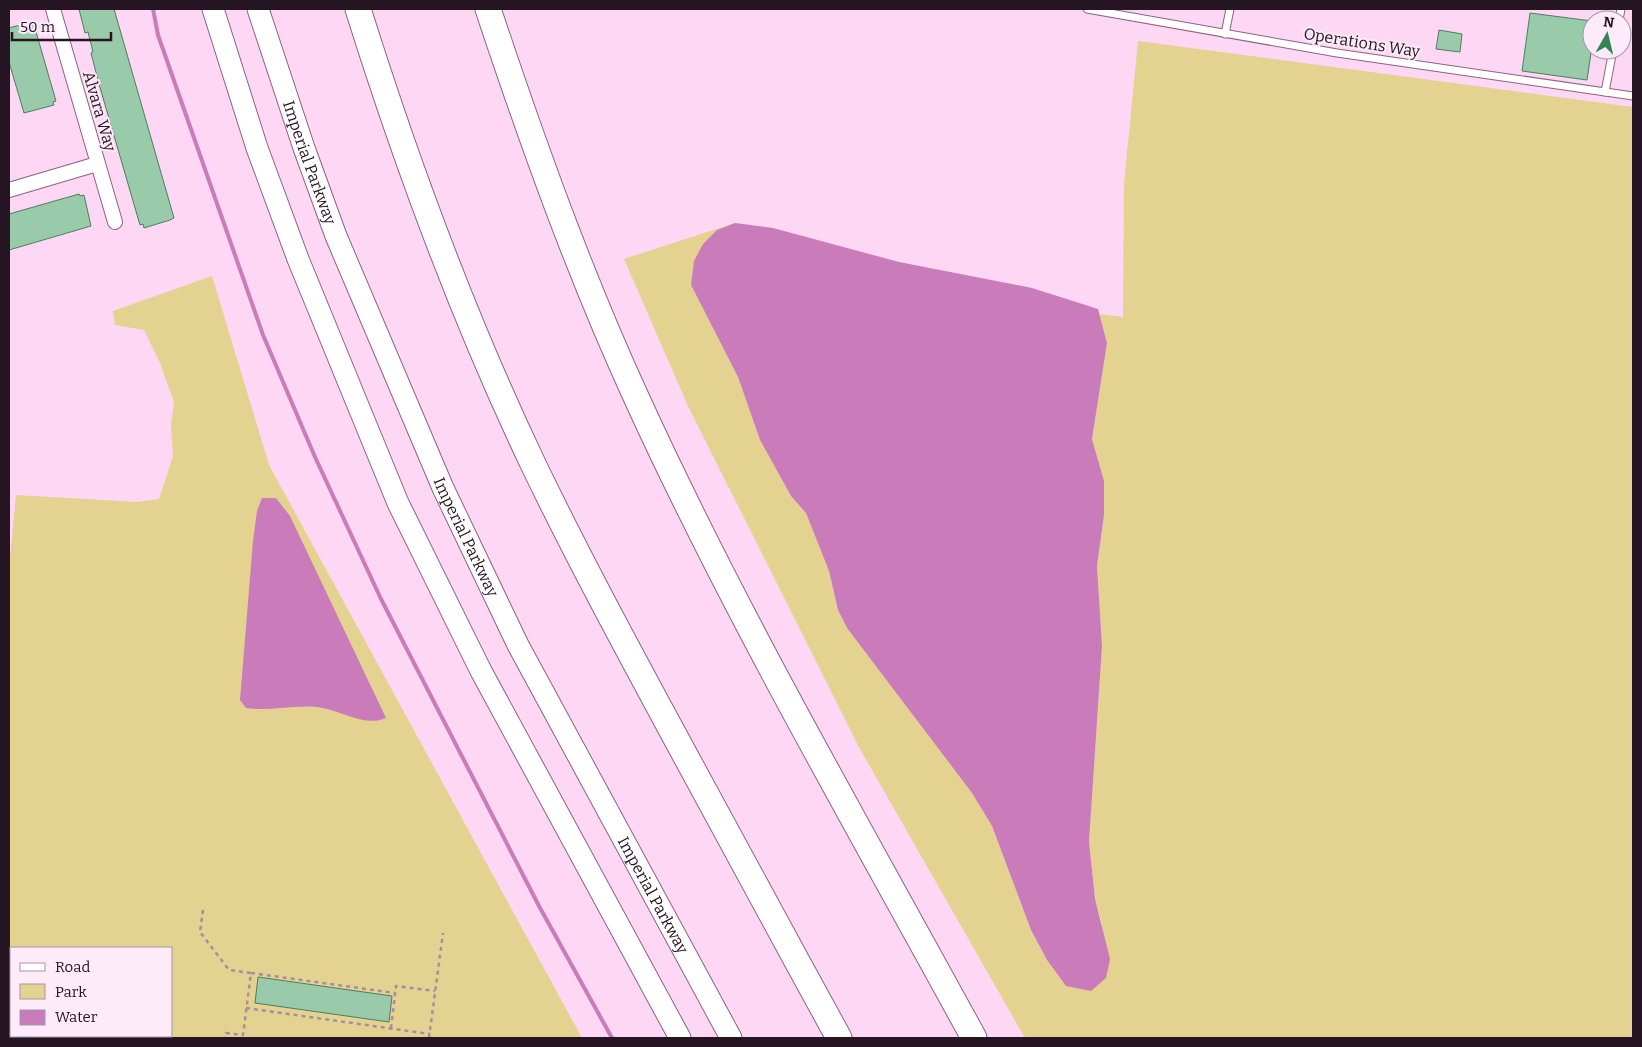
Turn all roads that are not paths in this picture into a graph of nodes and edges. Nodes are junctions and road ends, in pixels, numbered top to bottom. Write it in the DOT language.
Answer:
graph roads {
  1 [pos="53,9"];
  2 [pos="213,9"];
  3 [pos="244,9"];
  4 [pos="258,9"];
  5 [pos="358,9"];
  6 [pos="488,9"];
  7 [pos="1087,9"];
  8 [pos="1230,9"];
  9 [pos="1225,34"];
  10 [pos="1611,60"];
  11 [pos="282,80"];
  12 [pos="1605,92"];
  13 [pos="1633,96"];
  14 [pos="97,164"];
  15 [pos="9,190"];
  16 [pos="115,222"];
  17 [pos="680,1038"];
  18 [pos="731,1038"];
  19 [pos="839,1038"];
  20 [pos="974,1038"];
  1 -- 14 [label="street, Alvara Way"];
  2 -- 17 [label="main road"];
  3 -- 11 [label="main road"];
  4 -- 11 [label="main road, Imperial Parkway"];
  5 -- 19 [label="highway"];
  6 -- 20 [label="highway"];
  7 -- 9 [label="lane, Operations Way"];
  8 -- 9 [label="lane"];
  9 -- 12 [label="lane, Operations Way"];
  10 -- 12 [label="lane"];
  11 -- 18 [label="main road, Imperial Parkway"];
  12 -- 13 [label="lane, Operations Way"];
  14 -- 15 [label="street"];
  14 -- 16 [label="street, Alvara Way"];
}
